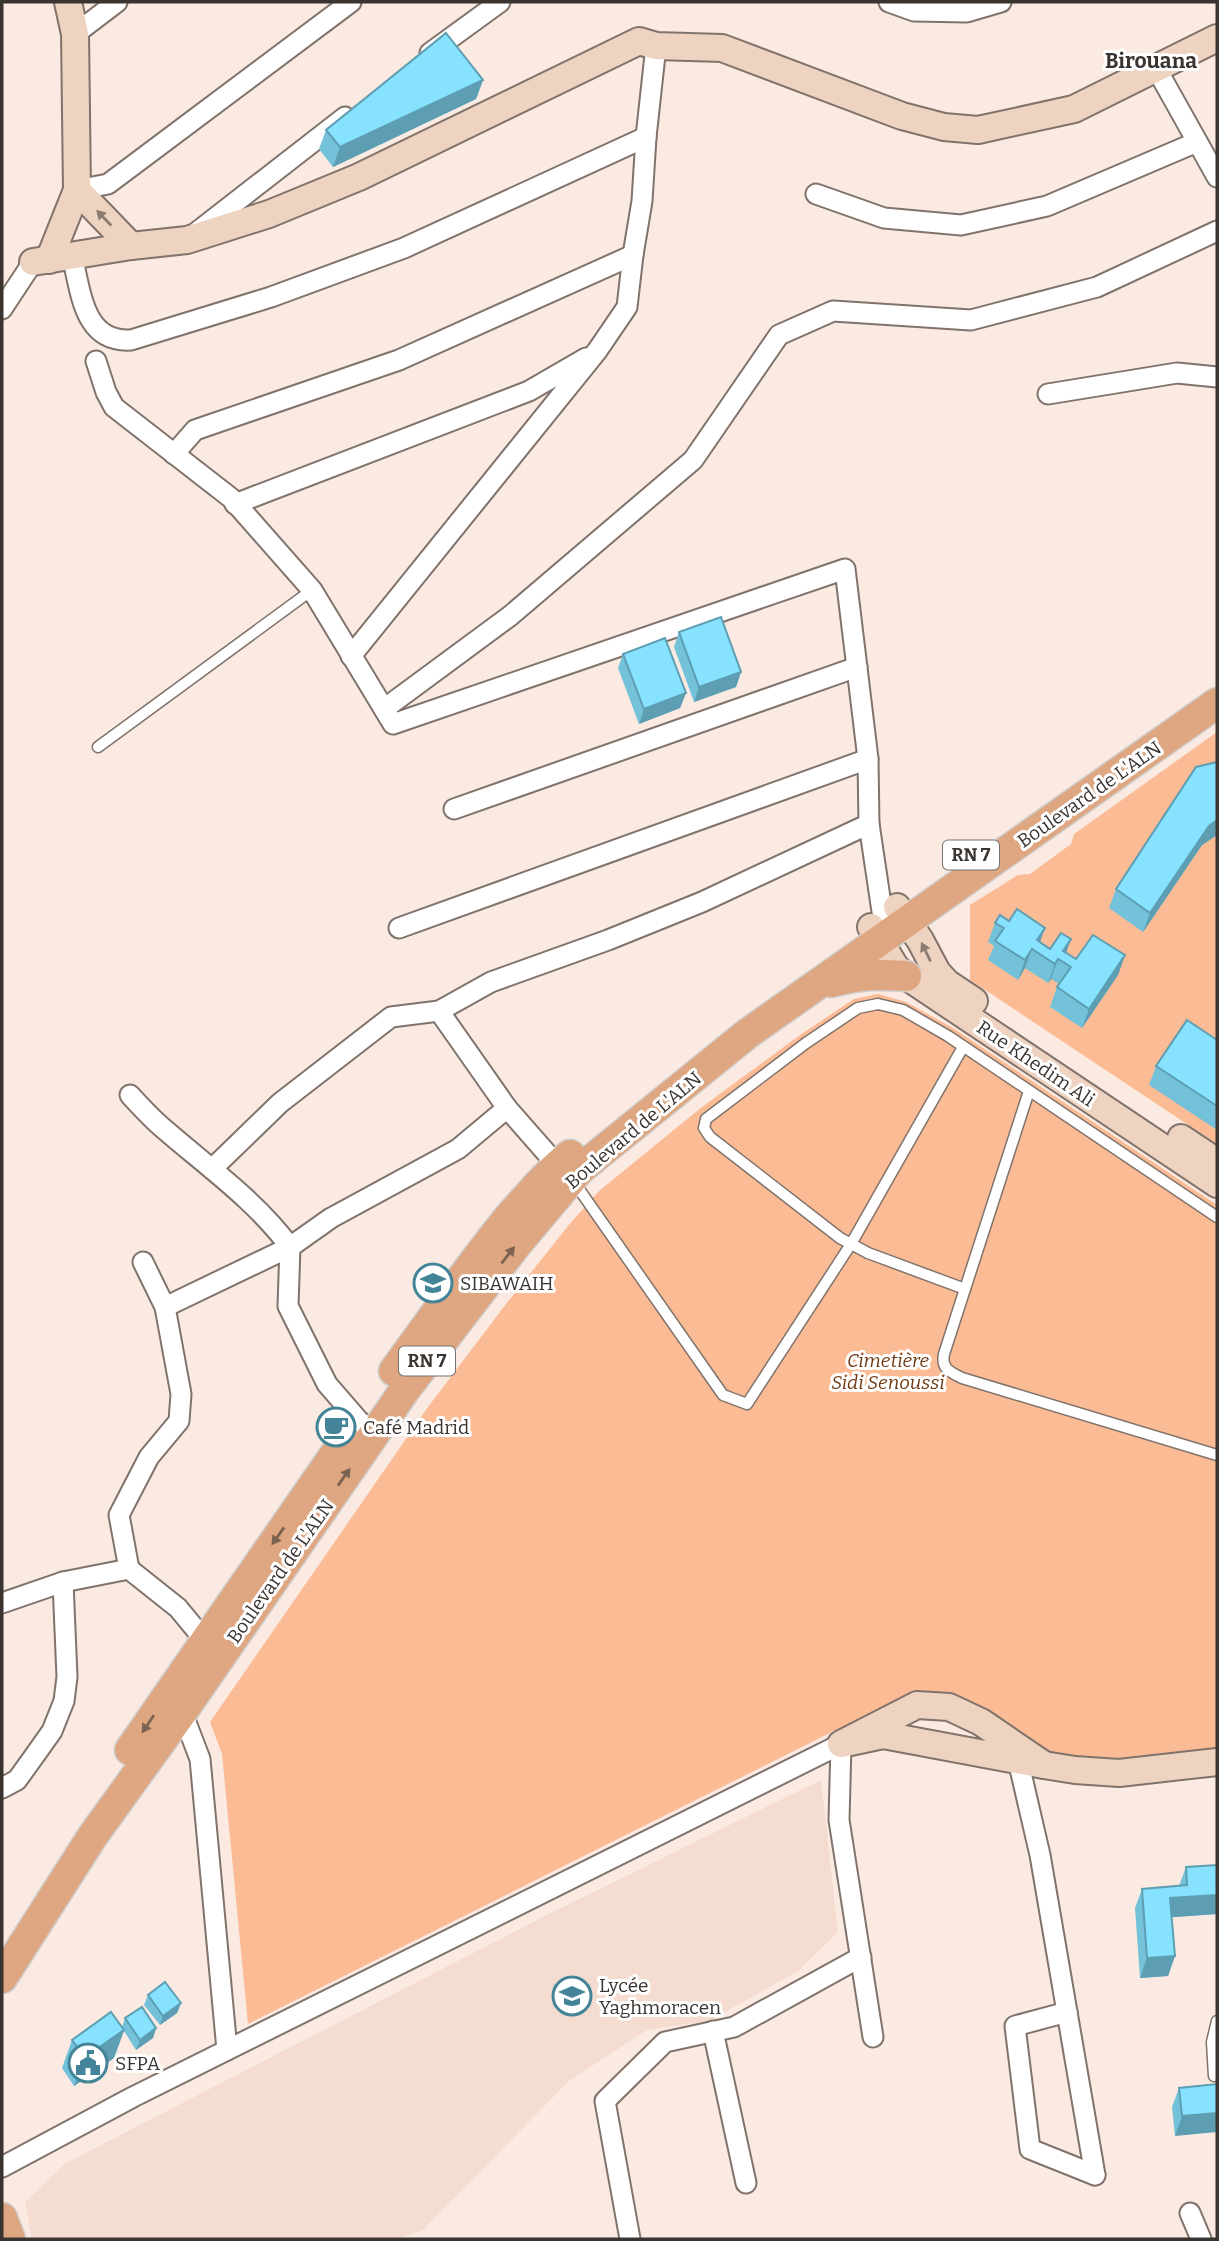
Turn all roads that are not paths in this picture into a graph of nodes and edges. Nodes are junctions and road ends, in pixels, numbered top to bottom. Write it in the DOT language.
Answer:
graph roads {
  1 [pos="68,2"];
  2 [pos="117,2"];
  3 [pos="351,2"];
  4 [pos="500,2"];
  5 [pos="890,2"];
  6 [pos="1001,2"];
  7 [pos="75,34"];
  8 [pos="1217,38"];
  9 [pos="656,46"];
  10 [pos="414,64"];
  11 [pos="1156,68"];
  12 [pos="360,105"];
  13 [pos="646,136"];
  14 [pos="1197,142"];
  15 [pos="1217,177"];
  16 [pos="77,190"];
  17 [pos="816,194"];
  18 [pos="1217,231"];
  19 [pos="187,240"];
  20 [pos="131,246"];
  21 [pos="633,255"];
  22 [pos="51,259"];
  23 [pos="2,309"];
  24 [pos="597,351"];
  25 [pos="96,361"];
  26 [pos="1217,377"];
  27 [pos="1048,394"];
  28 [pos="174,454"];
  29 [pos="235,504"];
  30 [pos="312,590"];
  31 [pos="351,656"];
  32 [pos="857,667"];
  33 [pos="1217,682"];
  34 [pos="1217,703"];
  35 [pos="384,709"];
  36 [pos="98,747"];
  37 [pos="868,759"];
  38 [pos="454,809"];
  39 [pos="869,824"];
  40 [pos="979,860"];
  41 [pos="888,923"];
  42 [pos="399,928"];
  43 [pos="906,976"];
  44 [pos="814,987"];
  45 [pos="439,1011"];
  46 [pos="963,1047"];
  47 [pos="1029,1091"];
  48 [pos="130,1095"];
  49 [pos="507,1108"];
  50 [pos="1217,1162"];
  51 [pos="213,1168"];
  52 [pos="564,1172"];
  53 [pos="1217,1184"];
  54 [pos="1217,1217"];
  55 [pos="851,1244"];
  56 [pos="290,1247"];
  57 [pos="143,1262"];
  58 [pos="965,1289"];
  59 [pos="165,1307"];
  60 [pos="367,1427"];
  61 [pos="1217,1455"];
  62 [pos="129,1569"];
  63 [pos="63,1581"];
  64 [pos="2,1603"];
  65 [pos="212,1649"];
  66 [pos="182,1712"];
  67 [pos="841,1744"];
  68 [pos="1217,1762"];
  69 [pos="1031,1763"];
  70 [pos="2,1788"];
  71 [pos="2,1940"];
  72 [pos="861,1957"];
  73 [pos="2,1978"];
  74 [pos="1067,2012"];
  75 [pos="1217,2021"];
  76 [pos="713,2031"];
  77 [pos="873,2037"];
  78 [pos="227,2050"];
  79 [pos="1214,2076"];
  80 [pos="2,2167"];
  81 [pos="746,2183"];
  82 [pos="1190,2213"];
  83 [pos="2,2218"];
  84 [pos="10,2239"];
  85 [pos="629,2239"];
  86 [pos="1200,2239"];
  1 -- 7 [label="main road"];
  2 -- 7 [label="street"];
  3 -- 16 [label="street"];
  4 -- 10 [label="street"];
  5 -- 6 [label="street"];
  7 -- 16 [label="main road"];
  8 -- 11 [label="main road"];
  9 -- 11 [label="main road"];
  9 -- 13 [label="street"];
  9 -- 19 [label="main road"];
  11 -- 14 [label="street"];
  12 -- 19 [label="street"];
  13 -- 21 [label="street"];
  13 -- 22 [label="street"];
  14 -- 15 [label="street"];
  14 -- 17 [label="street"];
  20 -- 16 [label="main road, one-way"];
  16 -- 22 [label="main road"];
  18 -- 35 [label="street"];
  19 -- 20 [label="main road"];
  20 -- 22 [label="main road"];
  21 -- 24 [label="street"];
  21 -- 28 [label="street"];
  22 -- 23 [label="street"];
  24 -- 29 [label="street"];
  24 -- 31 [label="street"];
  25 -- 28 [label="street"];
  26 -- 27 [label="street"];
  28 -- 29 [label="street"];
  29 -- 30 [label="street"];
  30 -- 31 [label="street"];
  30 -- 36 [label="lane"];
  31 -- 35 [label="street"];
  32 -- 35 [label="street"];
  32 -- 37 [label="street"];
  32 -- 38 [label="street"];
  33 -- 40 [label="main road, Boulevard de L'ALN / RN 7"];
  34 -- 40 [label="main road, Boulevard de L'ALN / RN 7"];
  37 -- 39 [label="street"];
  37 -- 42 [label="street"];
  39 -- 41 [label="street"];
  39 -- 45 [label="street"];
  40 -- 41 [label="main road, Boulevard de L'ALN / RN 7"];
  41 -- 43 [label="main road, Rue Khedim Ali"];
  41 -- 44 [label="main road, Boulevard de L'ALN / RN 7"];
  50 -- 41 [label="main road, Rue Khedim Ali, one-way"];
  41 -- 52 [label="main road, Boulevard de L'ALN / RN 7"];
  43 -- 44 [label="main road"];
  43 -- 53 [label="main road, Rue Khedim Ali"];
  44 -- 52 [label="main road, Boulevard de L'ALN / RN 7"];
  45 -- 49 [label="street"];
  45 -- 51 [label="street"];
  46 -- 47 [label="lane"];
  46 -- 55 [label="lane"];
  46 -- 55 [label="lane"];
  47 -- 54 [label="lane"];
  47 -- 58 [label="lane"];
  48 -- 51 [label="street"];
  49 -- 52 [label="street"];
  49 -- 56 [label="street"];
  51 -- 56 [label="street"];
  52 -- 55 [label="lane"];
  52 -- 60 [label="main road, Boulevard de L'ALN / RN 7"];
  55 -- 58 [label="lane"];
  56 -- 59 [label="street"];
  56 -- 60 [label="street"];
  57 -- 59 [label="street"];
  58 -- 61 [label="lane"];
  59 -- 62 [label="street"];
  60 -- 65 [label="main road, Boulevard de L'ALN / RN 7"];
  62 -- 63 [label="street"];
  62 -- 65 [label="street"];
  63 -- 64 [label="street"];
  63 -- 70 [label="street"];
  65 -- 66 [label="main road, Boulevard de L'ALN / RN 7"];
  65 -- 71 [label="main road, Boulevard de L'ALN / RN 7, one-way"];
  66 -- 73 [label="main road, Boulevard de L'ALN / RN 7"];
  66 -- 78 [label="street"];
  67 -- 69 [label="main road"];
  67 -- 69 [label="main road"];
  67 -- 72 [label="street"];
  67 -- 78 [label="street"];
  68 -- 69 [label="main road"];
  69 -- 74 [label="street"];
  72 -- 76 [label="street"];
  72 -- 77 [label="street"];
  74 -- 74 [label="street"];
  75 -- 79 [label="lane"];
  76 -- 81 [label="street"];
  76 -- 85 [label="street"];
  78 -- 80 [label="street"];
  82 -- 86 [label="street"];
  83 -- 84 [label="main road"];
}
